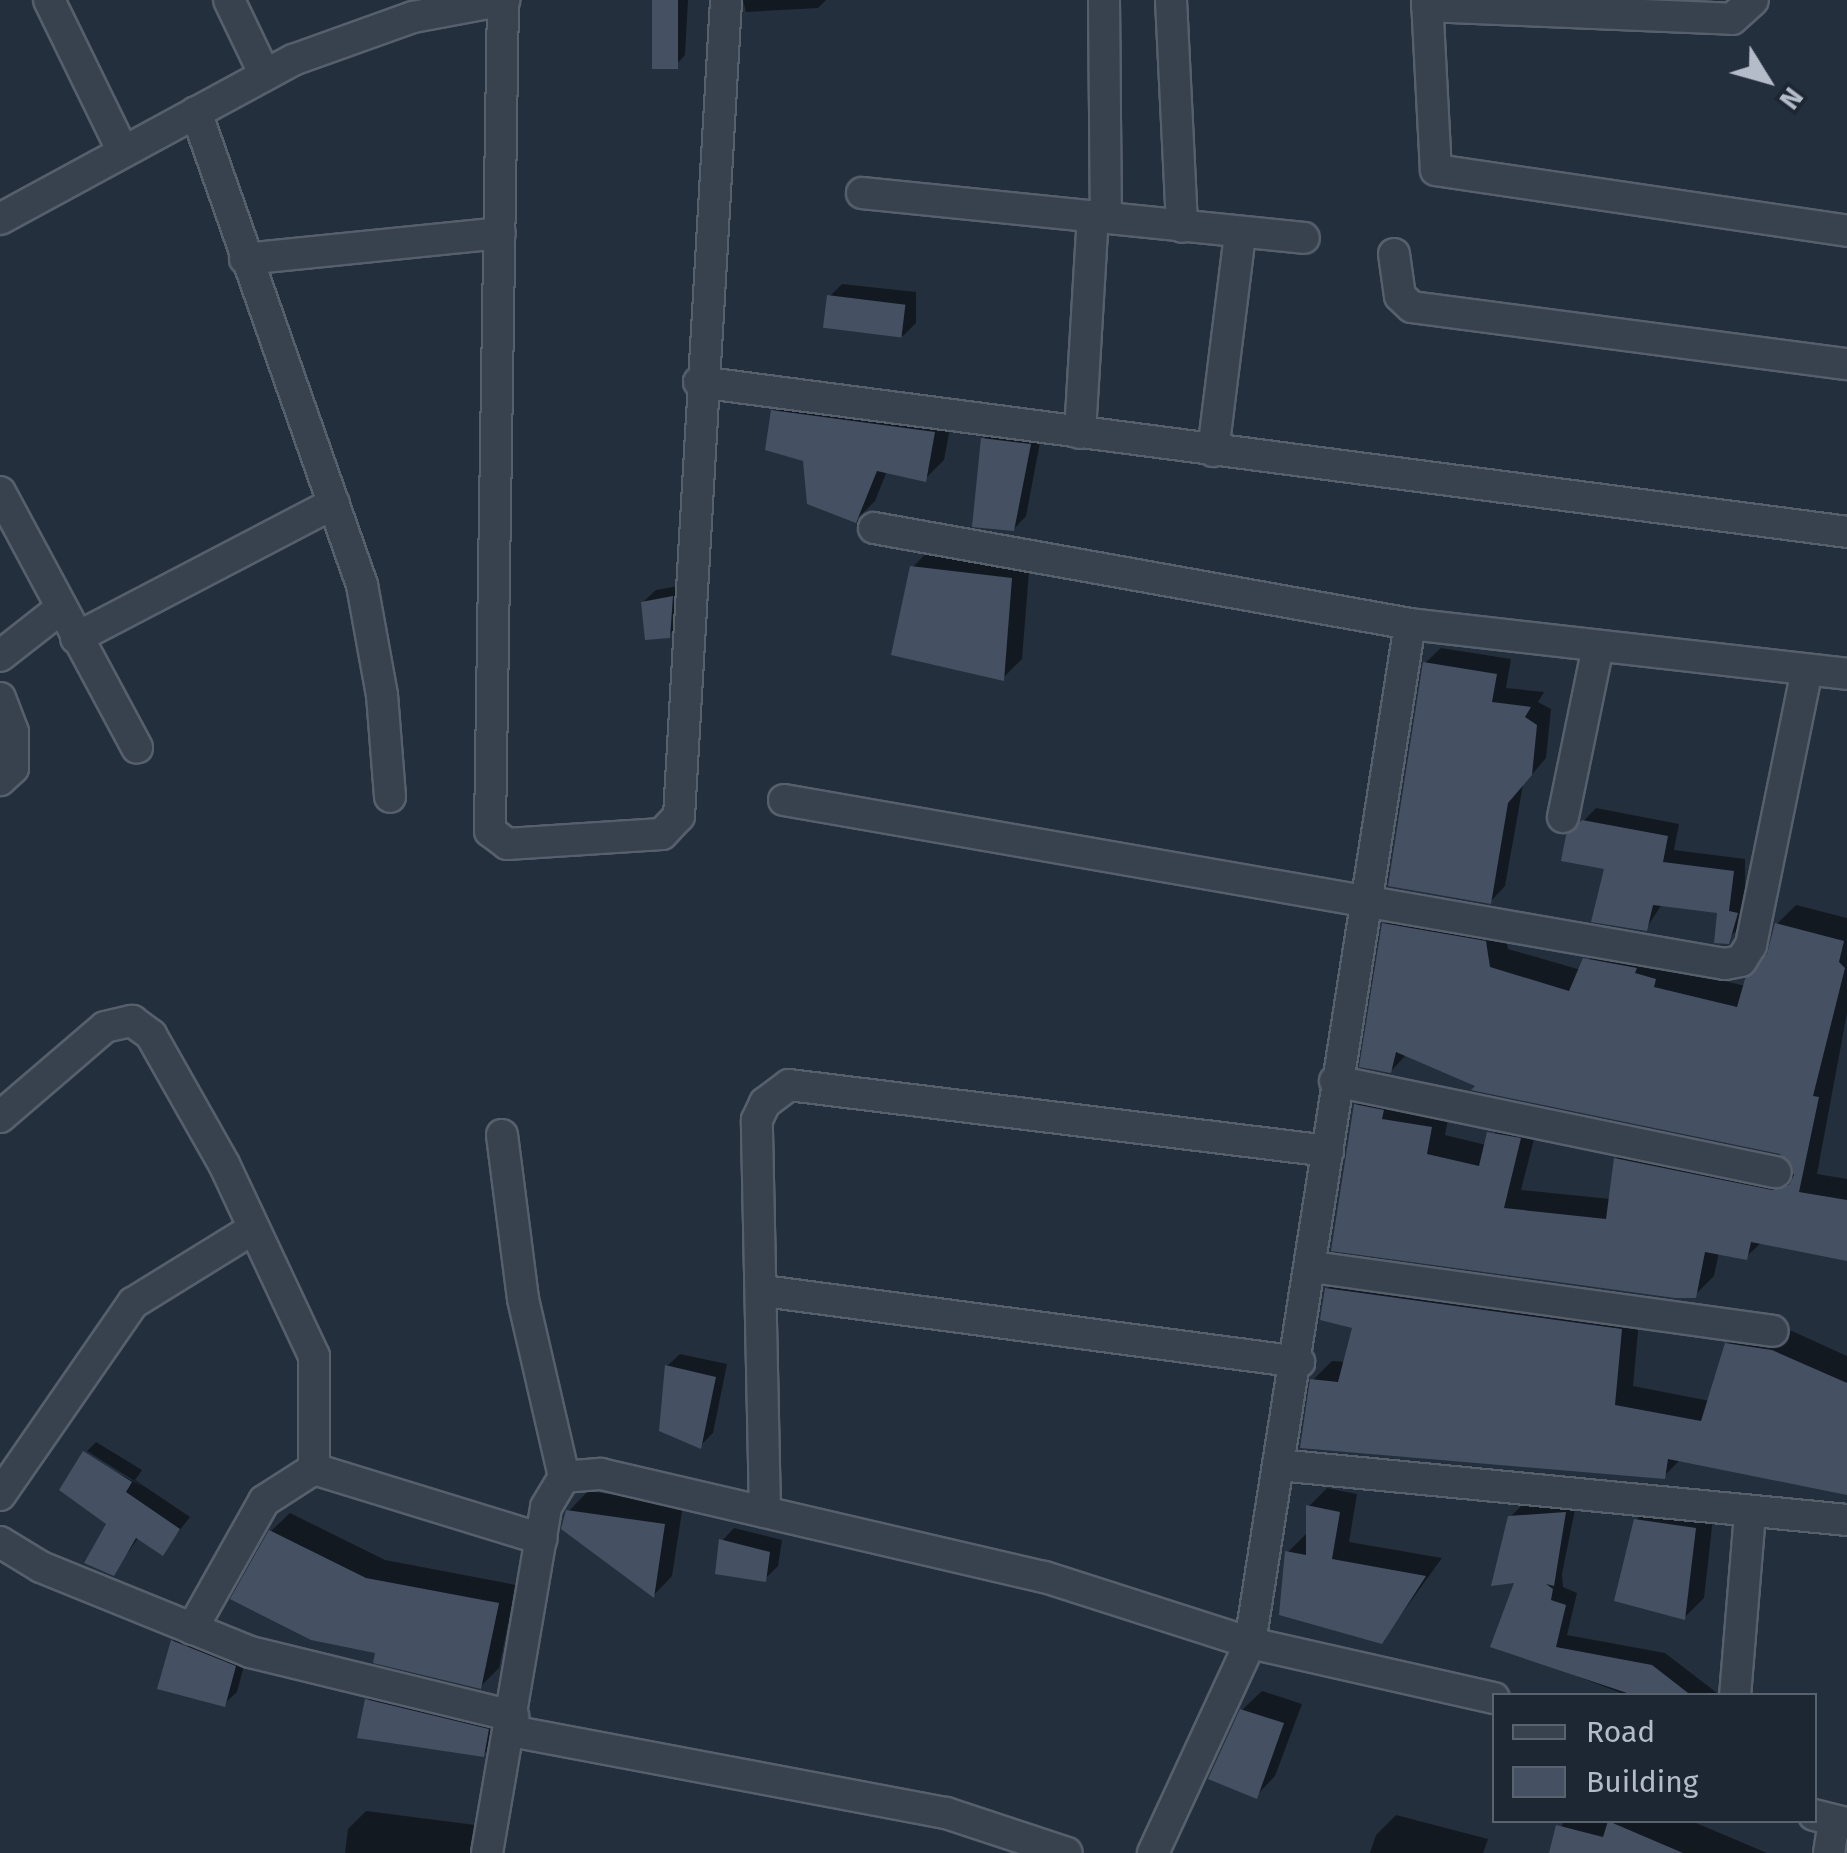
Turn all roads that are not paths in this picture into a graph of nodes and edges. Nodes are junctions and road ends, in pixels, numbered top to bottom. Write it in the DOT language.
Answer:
graph roads {
  1 [pos="50,0"];
  2 [pos="229,0"];
  3 [pos="504,0"];
  4 [pos="726,0"];
  5 [pos="1104,0"];
  6 [pos="1171,0"];
  7 [pos="1753,0"];
  8 [pos="1427,3"];
  9 [pos="411,8"];
  10 [pos="266,74"];
  11 [pos="196,112"];
  12 [pos="122,152"];
  13 [pos="862,193"];
  14 [pos="1100,217"];
  15 [pos="0,219"];
  16 [pos="1182,227"];
  17 [pos="1847,230"];
  18 [pos="500,232"];
  19 [pos="1240,234"];
  20 [pos="1304,238"];
  21 [pos="1394,254"];
  22 [pos="245,259"];
  23 [pos="1847,364"];
  24 [pos="700,382"];
  25 [pos="1080,433"];
  26 [pos="1213,450"];
  27 [pos="0,492"];
  28 [pos="334,503"];
  29 [pos="874,528"];
  30 [pos="1847,532"];
  31 [pos="60,609"];
  32 [pos="1410,624"];
  33 [pos="76,638"];
  34 [pos="1598,647"];
  35 [pos="0,656"];
  36 [pos="1807,670"];
  37 [pos="1847,674"];
  38 [pos="0,698"];
  39 [pos="136,748"];
  40 [pos="0,780"];
  41 [pos="390,797"];
  42 [pos="784,800"];
  43 [pos="1563,817"];
  44 [pos="1365,903"];
  45 [pos="1334,1081"];
  46 [pos="0,1117"];
  47 [pos="502,1135"];
  48 [pos="1328,1152"];
  49 [pos="1776,1172"];
  50 [pos="253,1228"];
  51 [pos="1312,1267"];
  52 [pos="764,1291"];
  53 [pos="1774,1330"];
  54 [pos="1299,1362"];
  55 [pos="1278,1465"];
  56 [pos="314,1469"];
  57 [pos="564,1477"];
  58 [pos="0,1494"];
  59 [pos="765,1512"];
  60 [pos="1750,1514"];
  61 [pos="1847,1520"];
  62 [pos="541,1539"];
  63 [pos="0,1542"];
  64 [pos="192,1628"];
  65 [pos="1250,1643"];
  66 [pos="1735,1693"];
  67 [pos="1492,1698"];
  68 [pos="512,1723"];
  69 [pos="1832,1820"];
  70 [pos="487,1853"];
  71 [pos="1067,1853"];
  72 [pos="1153,1853"];
  73 [pos="1829,1853"];
  1 -- 12 [label="street"];
  2 -- 10 [label="street"];
  3 -- 9 [label="street"];
  3 -- 18 [label="street"];
  4 -- 24 [label="street"];
  5 -- 14 [label="street"];
  6 -- 16 [label="street"];
  7 -- 8 [label="street"];
  8 -- 17 [label="street"];
  9 -- 10 [label="street"];
  10 -- 11 [label="street"];
  11 -- 12 [label="street"];
  11 -- 22 [label="street"];
  12 -- 15 [label="street"];
  13 -- 14 [label="street"];
  14 -- 16 [label="street"];
  14 -- 25 [label="street"];
  16 -- 19 [label="street"];
  18 -- 22 [label="street"];
  18 -- 24 [label="street"];
  19 -- 20 [label="street"];
  19 -- 26 [label="street"];
  21 -- 23 [label="street"];
  22 -- 28 [label="street"];
  24 -- 25 [label="street"];
  25 -- 26 [label="street"];
  26 -- 30 [label="street"];
  27 -- 31 [label="street"];
  28 -- 33 [label="street"];
  28 -- 41 [label="street"];
  29 -- 32 [label="street"];
  31 -- 33 [label="street"];
  31 -- 35 [label="street"];
  32 -- 34 [label="street"];
  32 -- 44 [label="street"];
  33 -- 39 [label="street"];
  34 -- 36 [label="street"];
  34 -- 43 [label="street"];
  36 -- 37 [label="street"];
  36 -- 44 [label="street"];
  38 -- 40 [label="street"];
  42 -- 44 [label="street"];
  44 -- 45 [label="street"];
  45 -- 48 [label="street"];
  45 -- 49 [label="street"];
  46 -- 50 [label="street"];
  47 -- 57 [label="street"];
  48 -- 51 [label="street"];
  48 -- 52 [label="street"];
  50 -- 56 [label="street"];
  50 -- 58 [label="street"];
  51 -- 53 [label="street"];
  51 -- 54 [label="street"];
  52 -- 54 [label="street"];
  52 -- 59 [label="street"];
  54 -- 55 [label="street"];
  55 -- 60 [label="street"];
  55 -- 65 [label="street"];
  56 -- 62 [label="street"];
  56 -- 64 [label="street"];
  57 -- 59 [label="street"];
  57 -- 62 [label="street"];
  59 -- 65 [label="street"];
  60 -- 61 [label="street"];
  60 -- 66 [label="street"];
  62 -- 68 [label="street"];
  63 -- 64 [label="street"];
  64 -- 68 [label="street"];
  65 -- 67 [label="street"];
  65 -- 72 [label="street"];
  68 -- 70 [label="street"];
  68 -- 71 [label="street"];
  69 -- 73 [label="street"];
}
